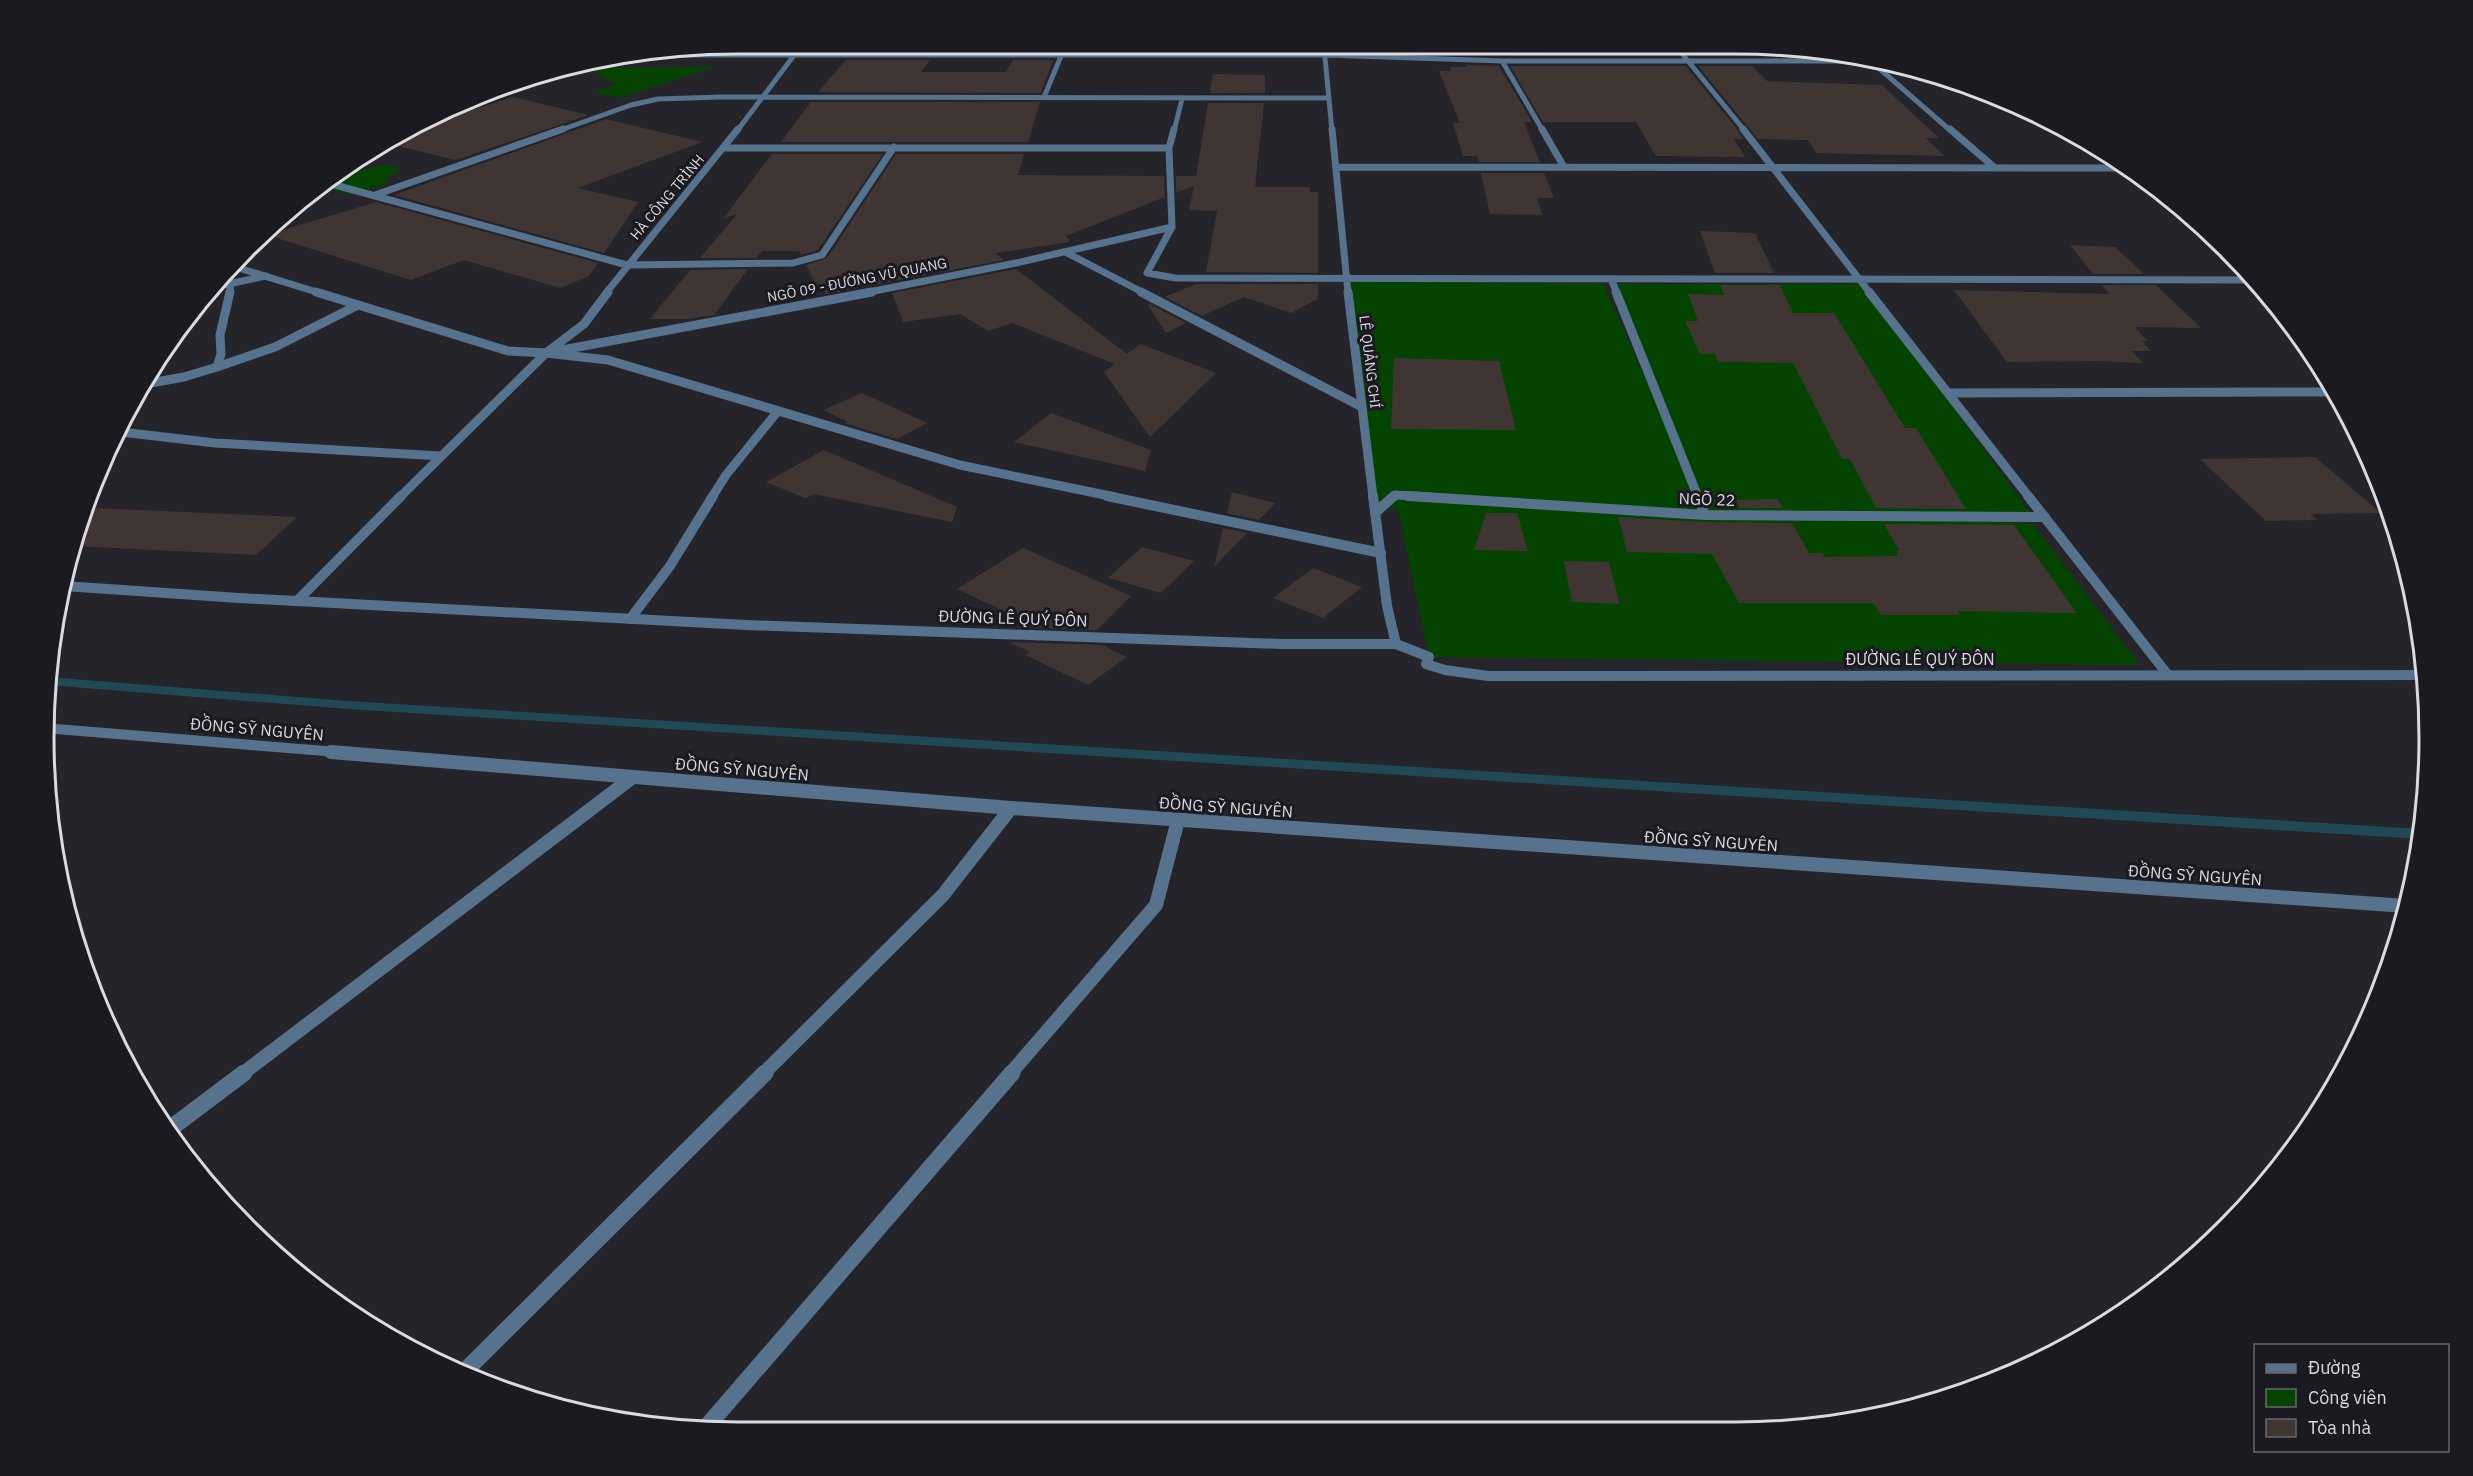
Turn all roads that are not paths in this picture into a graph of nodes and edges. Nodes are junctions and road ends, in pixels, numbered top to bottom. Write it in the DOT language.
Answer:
graph roads {
  1 [pos="794,54"];
  2 [pos="1063,54"];
  3 [pos="1325,54"];
  4 [pos="1378,54"];
  5 [pos="1682,54"];
  6 [pos="1502,61"];
  7 [pos="1687,61"];
  8 [pos="1830,61"];
  9 [pos="1881,70"];
  10 [pos="764,97"];
  11 [pos="1044,97"];
  12 [pos="1328,98"];
  13 [pos="1182,99"];
  14 [pos="894,147"];
  15 [pos="724,148"];
  16 [pos="1169,148"];
  17 [pos="1336,166"];
  18 [pos="1564,167"];
  19 [pos="1775,168"];
  20 [pos="1995,168"];
  21 [pos="2113,168"];
  22 [pos="336,185"];
  23 [pos="375,195"];
  24 [pos="1172,227"];
  25 [pos="1067,253"];
  26 [pos="627,265"];
  27 [pos="241,269"];
  28 [pos="266,276"];
  29 [pos="1346,279"];
  30 [pos="1611,279"];
  31 [pos="1860,280"];
  32 [pos="2243,280"];
  33 [pos="231,285"];
  34 [pos="225,286"];
  35 [pos="358,305"];
  36 [pos="546,353"];
  37 [pos="217,367"];
  38 [pos="154,382"];
  39 [pos="2325,392"];
  40 [pos="1948,393"];
  41 [pos="1362,407"];
  42 [pos="778,411"];
  43 [pos="126,433"];
  44 [pos="441,456"];
  45 [pos="1376,512"];
  46 [pos="1705,515"];
  47 [pos="2044,517"];
  48 [pos="1381,553"];
  49 [pos="71,586"];
  50 [pos="298,600"];
  51 [pos="630,619"];
  52 [pos="1395,644"];
  53 [pos="2168,675"];
  54 [pos="2416,675"];
  55 [pos="54,729"];
  56 [pos="633,777"];
  57 [pos="1011,808"];
  58 [pos="1178,820"];
  59 [pos="2398,905"];
  60 [pos="174,1125"];
  61 [pos="469,1367"];
  62 [pos="711,1421"];
  1 -- 10 [label="street, HÀ CÔNG TRÌNH"];
  2 -- 11 [label="street"];
  3 -- 12 [label="street, LÊ QUẢNG CHÍ"];
  4 -- 6 [label="street"];
  5 -- 7 [label="street"];
  6 -- 7 [label="street"];
  6 -- 18 [label="street"];
  7 -- 8 [label="street"];
  7 -- 19 [label="street"];
  9 -- 20 [label="street"];
  10 -- 11 [label="street"];
  10 -- 15 [label="street, HÀ CÔNG TRÌNH"];
  10 -- 23 [label="street"];
  11 -- 13 [label="street"];
  12 -- 13 [label="street"];
  12 -- 17 [label="street, LÊ QUẢNG CHÍ"];
  13 -- 16 [label="street"];
  14 -- 15 [label="street"];
  14 -- 16 [label="street"];
  14 -- 26 [label="street"];
  15 -- 26 [label="street, HÀ CÔNG TRÌNH"];
  16 -- 24 [label="street"];
  17 -- 18 [label="street"];
  17 -- 29 [label="street, LÊ QUẢNG CHÍ"];
  18 -- 19 [label="street"];
  19 -- 20 [label="street"];
  19 -- 31 [label="street"];
  20 -- 21 [label="street"];
  22 -- 23 [label="street"];
  23 -- 26 [label="street"];
  24 -- 25 [label="street, NGÕ 09 - ĐƯỜNG VŨ QUANG"];
  24 -- 29 [label="street"];
  25 -- 36 [label="street, NGÕ 09 - ĐƯỜNG VŨ QUANG"];
  25 -- 41 [label="street"];
  26 -- 36 [label="street, HÀ CÔNG TRÌNH"];
  27 -- 28 [label="street"];
  28 -- 33 [label="street"];
  28 -- 35 [label="street"];
  29 -- 30 [label="street"];
  29 -- 41 [label="street, LÊ QUẢNG CHÍ"];
  30 -- 31 [label="street"];
  30 -- 46 [label="street"];
  31 -- 32 [label="street"];
  31 -- 40 [label="street"];
  33 -- 34 [label="street"];
  33 -- 37 [label="street"];
  35 -- 36 [label="street"];
  35 -- 37 [label="street"];
  36 -- 42 [label="street"];
  36 -- 44 [label="street, HÀ CÔNG TRÌNH"];
  37 -- 38 [label="street"];
  39 -- 40 [label="street"];
  40 -- 47 [label="street"];
  41 -- 45 [label="street, LÊ QUẢNG CHÍ"];
  42 -- 48 [label="street"];
  42 -- 51 [label="street"];
  43 -- 44 [label="street"];
  44 -- 50 [label="street, HÀ CÔNG TRÌNH"];
  45 -- 46 [label="street, NGÕ 22"];
  45 -- 48 [label="street, LÊ QUẢNG CHÍ"];
  46 -- 47 [label="street, NGÕ 22"];
  47 -- 53 [label="street"];
  48 -- 52 [label="street, LÊ QUẢNG CHÍ"];
  49 -- 50 [label="street, ĐƯỜNG LÊ QUÝ ĐÔN"];
  50 -- 51 [label="street, ĐƯỜNG LÊ QUÝ ĐÔN"];
  51 -- 52 [label="street, ĐƯỜNG LÊ QUÝ ĐÔN"];
  52 -- 53 [label="street, ĐƯỜNG LÊ QUÝ ĐÔN"];
  53 -- 54 [label="street, ĐƯỜNG LÊ QUÝ ĐÔN"];
  55 -- 56 [label="street, ĐỒNG SỸ NGUYÊN"];
  56 -- 57 [label="street, ĐỒNG SỸ NGUYÊN"];
  56 -- 60 [label="street"];
  57 -- 58 [label="street, ĐỒNG SỸ NGUYÊN"];
  57 -- 61 [label="street"];
  58 -- 59 [label="street, ĐỒNG SỸ NGUYÊN"];
  58 -- 62 [label="street"];
}
